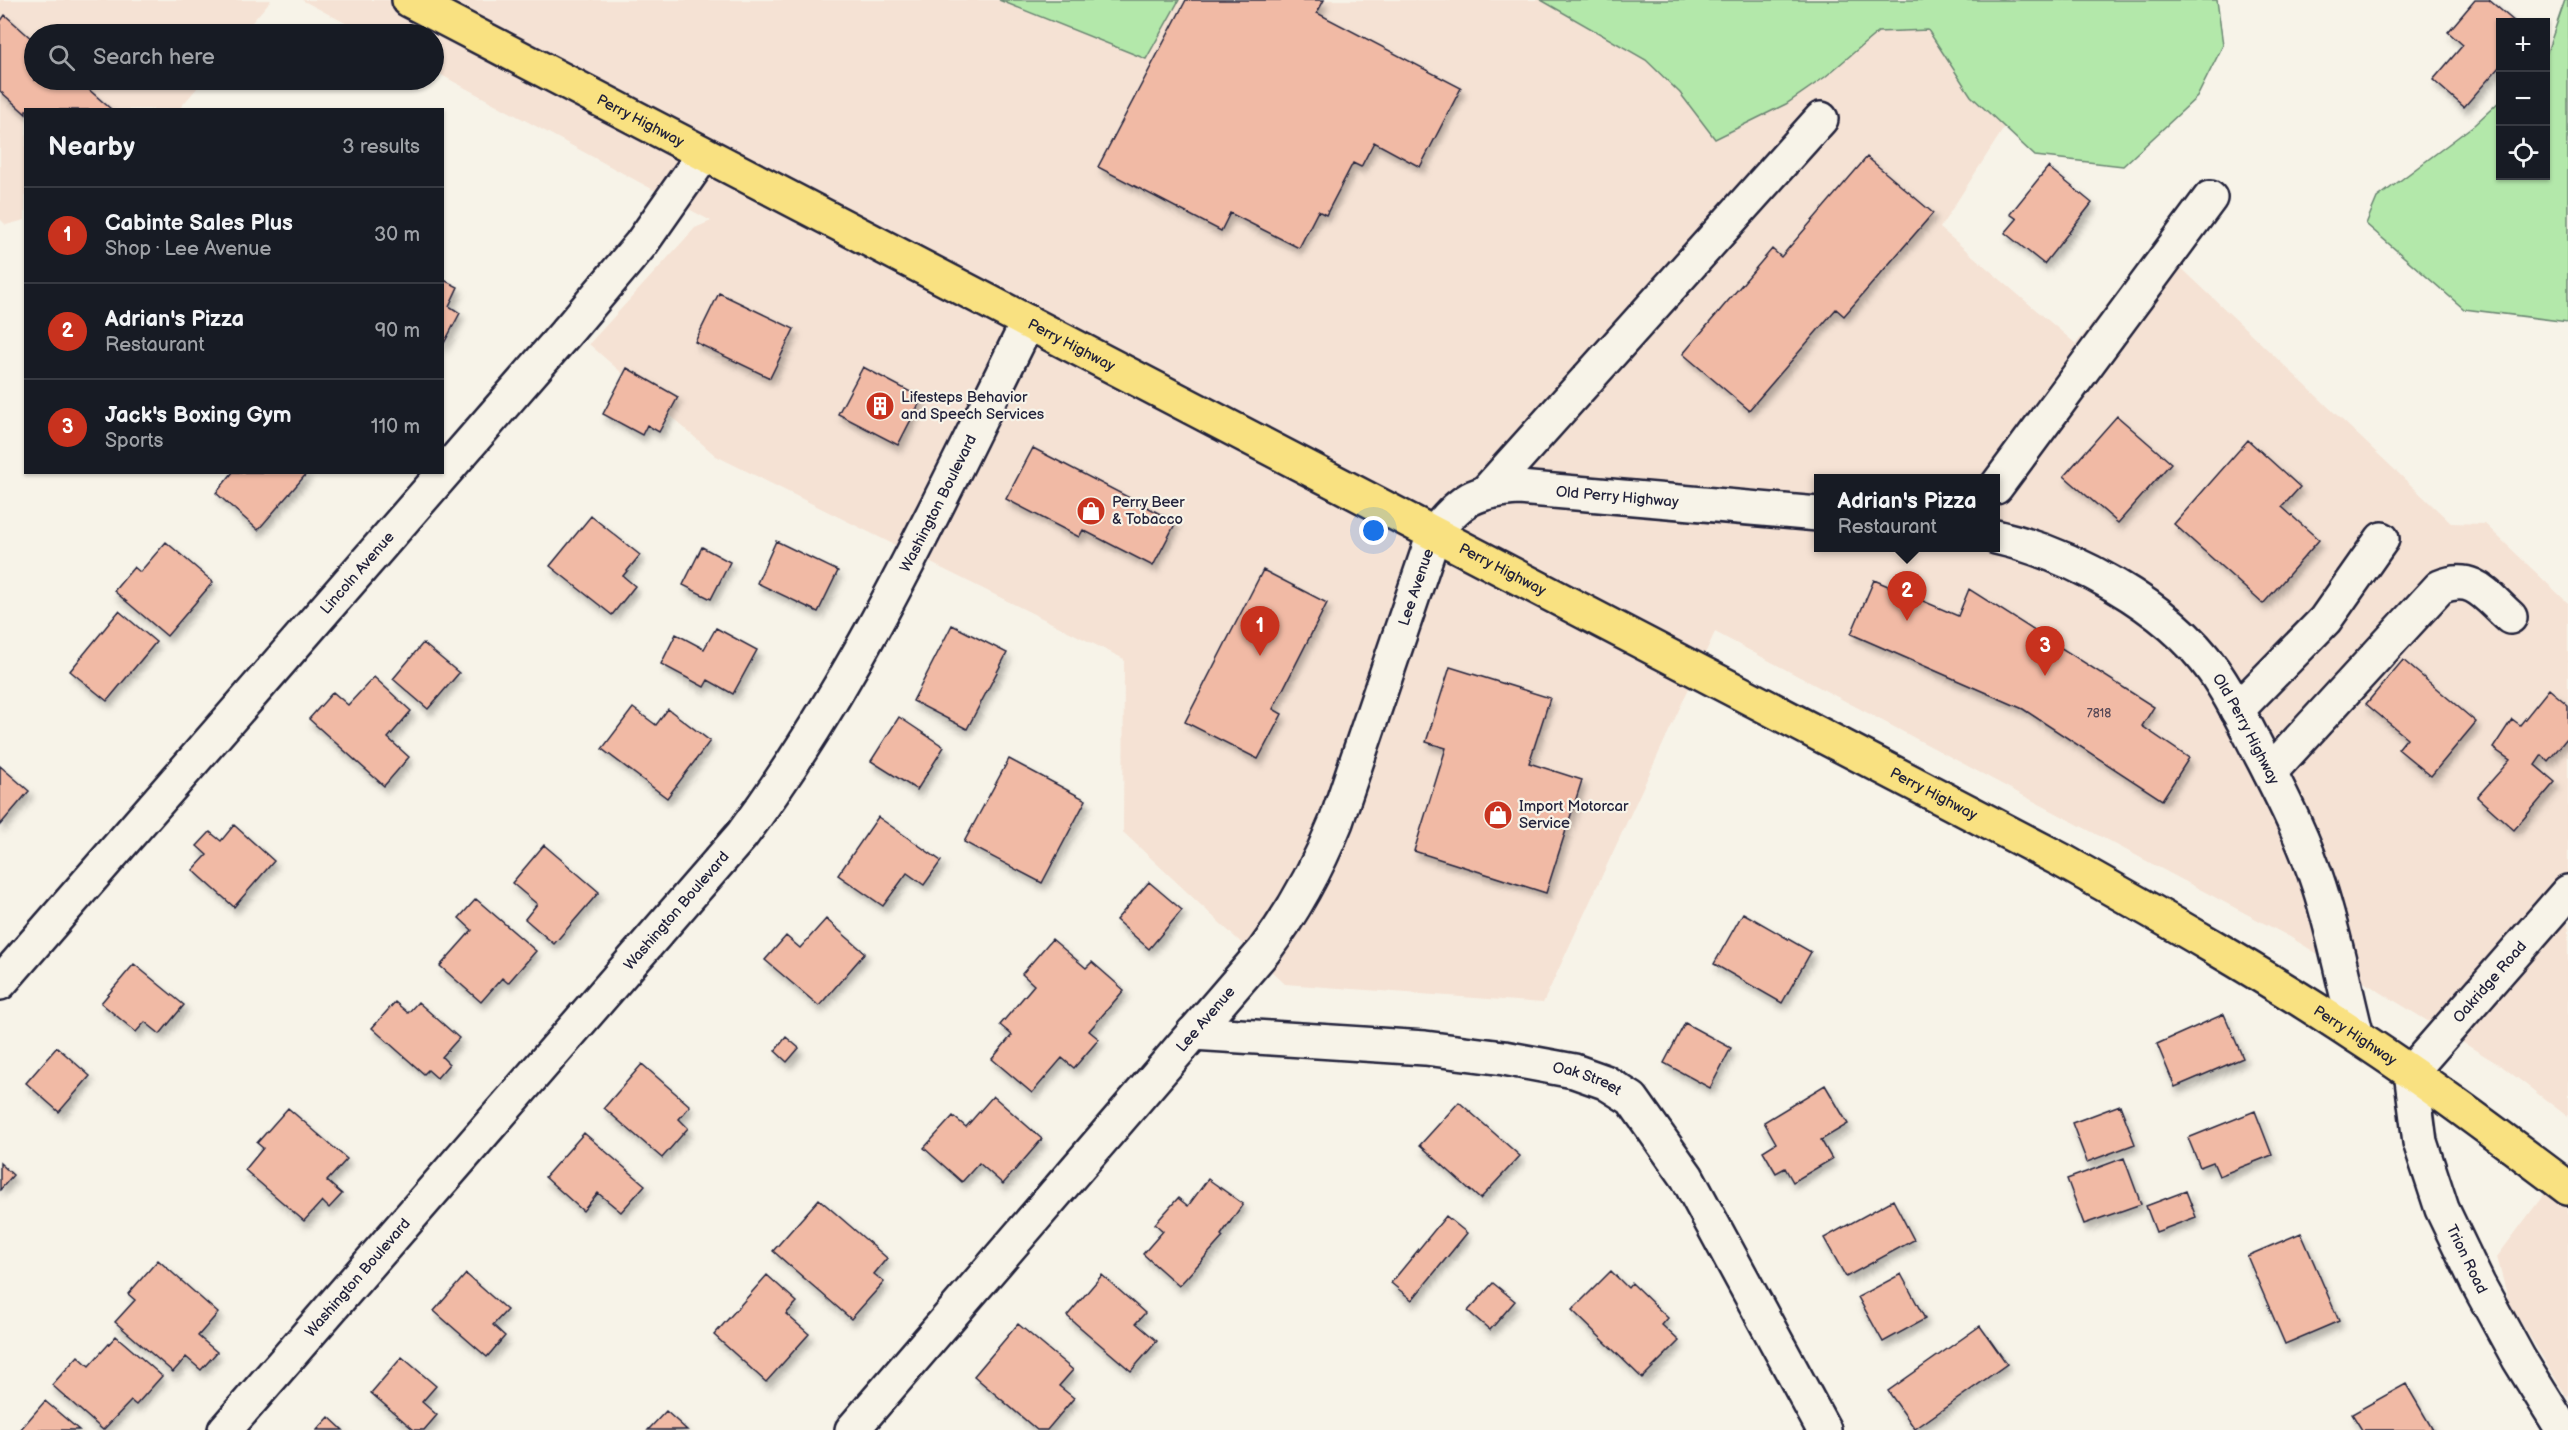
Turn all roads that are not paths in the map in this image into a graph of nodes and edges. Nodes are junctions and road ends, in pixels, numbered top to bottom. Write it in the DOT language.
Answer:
graph roads {
  1 [pos="409,0"];
  2 [pos="1821,119"];
  3 [pos="704,154"];
  4 [pos="2210,198"];
  5 [pos="1028,322"];
  6 [pos="444,473"];
  7 [pos="443,474"];
  8 [pos="2000,480"];
  9 [pos="1486,492"];
  10 [pos="1814,514"];
  11 [pos="1434,534"];
  12 [pos="2000,538"];
  13 [pos="2382,539"];
  14 [pos="2510,617"];
  15 [pos="2237,710"];
  16 [pos="2270,772"];
  17 [pos="2568,892"];
  18 [pos="0,983"];
  19 [pos="1193,1033"];
  20 [pos="2357,1036"];
  21 [pos="2410,1072"];
  22 [pos="2568,1188"];
  23 [pos="225,1430"];
  24 [pos="852,1430"];
  25 [pos="1824,1430"];
  26 [pos="2563,1430"];
  1 -- 3 [label="main road, Perry Highway"];
  2 -- 9 [label="street"];
  3 -- 5 [label="main road, Perry Highway"];
  3 -- 6 [label="street, Lincoln Avenue"];
  4 -- 8 [label="street"];
  5 -- 11 [label="main road, Perry Highway"];
  5 -- 23 [label="street, Washington Boulevard"];
  7 -- 18 [label="street, Lincoln Avenue"];
  9 -- 10 [label="street, Old Perry Highway"];
  9 -- 11 [label="street, Old Perry Highway"];
  11 -- 19 [label="street, Lee Avenue"];
  11 -- 20 [label="main road, Perry Highway"];
  12 -- 15 [label="street, Old Perry Highway"];
  13 -- 15 [label="street"];
  14 -- 16 [label="street"];
  15 -- 16 [label="street, Old Perry Highway"];
  16 -- 20 [label="street, Old Perry Highway"];
  17 -- 21 [label="street, Oakridge Road"];
  19 -- 24 [label="street, Lee Avenue"];
  19 -- 25 [label="street, Oak Street"];
  20 -- 21 [label="main road, Perry Highway"];
  21 -- 22 [label="main road, Perry Highway"];
  21 -- 26 [label="street, Trion Road"];
}
